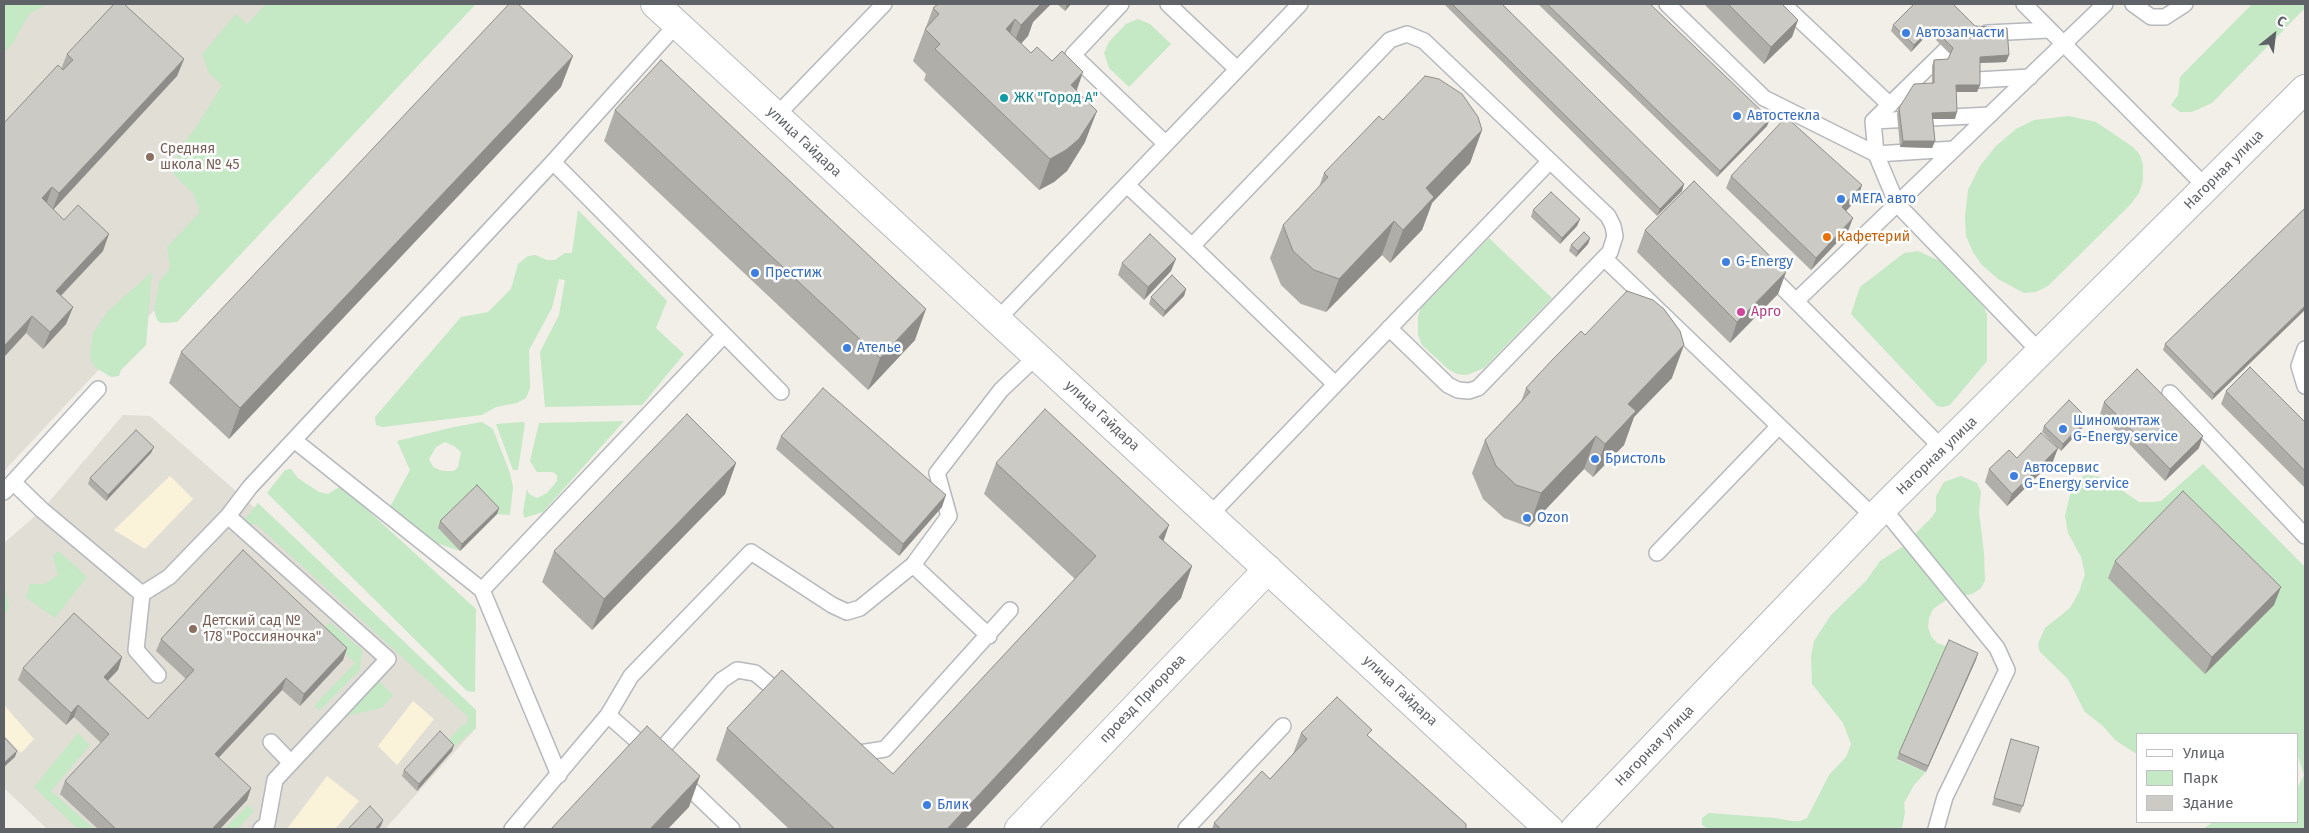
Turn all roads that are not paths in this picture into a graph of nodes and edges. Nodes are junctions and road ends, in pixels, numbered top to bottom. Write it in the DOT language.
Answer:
graph roads {
  1 [pos="655,4"];
  2 [pos="884,4"];
  3 [pos="1121,4"];
  4 [pos="1168,4"];
  5 [pos="1300,4"];
  6 [pos="1667,4"];
  7 [pos="1783,4"];
  8 [pos="2024,4"];
  9 [pos="2105,4"];
  10 [pos="2133,4"];
  11 [pos="2185,4"];
  12 [pos="677,24"];
  13 [pos="2049,30"];
  14 [pos="2063,44"];
  15 [pos="1237,69"];
  16 [pos="2030,77"];
  17 [pos="1910,85"];
  18 [pos="2305,89"];
  19 [pos="1890,105"];
  20 [pos="1990,115"];
  21 [pos="776,116"];
  22 [pos="1873,121"];
  23 [pos="1166,144"];
  24 [pos="1954,149"];
  25 [pos="1876,154"];
  26 [pos="1550,161"];
  27 [pos="553,162"];
  28 [pos="1127,185"];
  29 [pos="2206,188"];
  30 [pos="1897,204"];
  31 [pos="1192,246"];
  32 [pos="1604,258"];
  33 [pos="1760,266"];
  34 [pos="1796,301"];
  35 [pos="997,320"];
  36 [pos="1389,328"];
  37 [pos="724,335"];
  38 [pos="2305,349"];
  39 [pos="2041,353"];
  40 [pos="1037,356"];
  41 [pos="1335,384"];
  42 [pos="2305,386"];
  43 [pos="98,389"];
  44 [pos="781,392"];
  45 [pos="2170,393"];
  46 [pos="1779,426"];
  47 [pos="294,440"];
  48 [pos="1944,450"];
  49 [pos="8,487"];
  50 [pos="1878,513"];
  51 [pos="1210,515"];
  52 [pos="228,516"];
  53 [pos="2305,536"];
  54 [pos="1657,553"];
  55 [pos="913,565"];
  56 [pos="1268,569"];
  57 [pos="482,590"];
  58 [pos="142,594"];
  59 [pos="1010,610"];
  60 [pos="989,636"];
  61 [pos="158,675"];
  62 [pos="799,709"];
  63 [pos="608,715"];
  64 [pos="1283,726"];
  65 [pos="836,740"];
  66 [pos="271,742"];
  67 [pos="656,756"];
  68 [pos="291,763"];
  69 [pos="559,774"];
  70 [pos="261,829"];
  71 [pos="512,829"];
  72 [pos="732,829"];
  73 [pos="1019,829"];
  74 [pos="1186,829"];
  75 [pos="1549,829"];
  76 [pos="1576,829"];
  77 [pos="1936,829"];
  1 -- 12 [label="street, улица Гайдара"];
  2 -- 21 [label="lane"];
  3 -- 23 [label="lane"];
  4 -- 15 [label="lane"];
  5 -- 15 [label="lane"];
  6 -- 25 [label="lane"];
  7 -- 19 [label="lane"];
  8 -- 13 [label="lane"];
  9 -- 14 [label="lane"];
  10 -- 11 [label="lane"];
  12 -- 21 [label="street, улица Гайдара"];
  12 -- 27 [label="lane"];
  13 -- 14 [label="lane"];
  13 -- 17 [label="lane"];
  14 -- 16 [label="lane"];
  14 -- 29 [label="lane"];
  15 -- 23 [label="lane"];
  16 -- 17 [label="lane"];
  16 -- 20 [label="lane"];
  17 -- 19 [label="lane"];
  18 -- 29 [label="street, Нагорная улица"];
  19 -- 22 [label="lane"];
  20 -- 22 [label="lane"];
  20 -- 24 [label="lane"];
  21 -- 35 [label="street, улица Гайдара"];
  22 -- 25 [label="lane"];
  23 -- 28 [label="lane"];
  24 -- 25 [label="lane"];
  24 -- 30 [label="lane"];
  25 -- 30 [label="lane"];
  26 -- 31 [label="lane"];
  26 -- 32 [label="lane"];
  26 -- 36 [label="lane"];
  27 -- 37 [label="lane"];
  27 -- 47 [label="lane"];
  28 -- 31 [label="lane"];
  28 -- 35 [label="lane"];
  29 -- 39 [label="street, Нагорная улица"];
  30 -- 34 [label="lane"];
  30 -- 39 [label="lane"];
  31 -- 41 [label="lane"];
  32 -- 36 [label="lane"];
  32 -- 46 [label="lane"];
  33 -- 34 [label="lane"];
  34 -- 48 [label="lane"];
  35 -- 40 [label="street, улица Гайдара"];
  36 -- 41 [label="lane"];
  37 -- 44 [label="lane"];
  37 -- 57 [label="lane"];
  38 -- 42 [label="lane"];
  39 -- 48 [label="street, Нагорная улица"];
  40 -- 51 [label="street, улица Гайдара"];
  40 -- 55 [label="lane"];
  41 -- 51 [label="lane"];
  43 -- 49 [label="lane"];
  45 -- 53 [label="lane"];
  46 -- 50 [label="lane"];
  46 -- 54 [label="lane"];
  47 -- 52 [label="lane"];
  47 -- 57 [label="lane"];
  48 -- 50 [label="street, Нагорная улица"];
  49 -- 58 [label="lane"];
  50 -- 76 [label="street, Нагорная улица"];
  50 -- 77 [label="lane"];
  51 -- 56 [label="street, улица Гайдара"];
  52 -- 58 [label="lane"];
  52 -- 68 [label="lane"];
  55 -- 60 [label="lane"];
  55 -- 63 [label="lane"];
  56 -- 73 [label="street, проезд Приорова"];
  56 -- 75 [label="street, улица Гайдара"];
  57 -- 69 [label="lane"];
  58 -- 61 [label="lane"];
  59 -- 60 [label="lane"];
  60 -- 65 [label="lane"];
  62 -- 67 [label="lane"];
  63 -- 67 [label="lane"];
  63 -- 69 [label="lane"];
  64 -- 74 [label="lane"];
  66 -- 68 [label="lane"];
  67 -- 72 [label="lane"];
  68 -- 70 [label="lane"];
  69 -- 71 [label="lane"];
}
